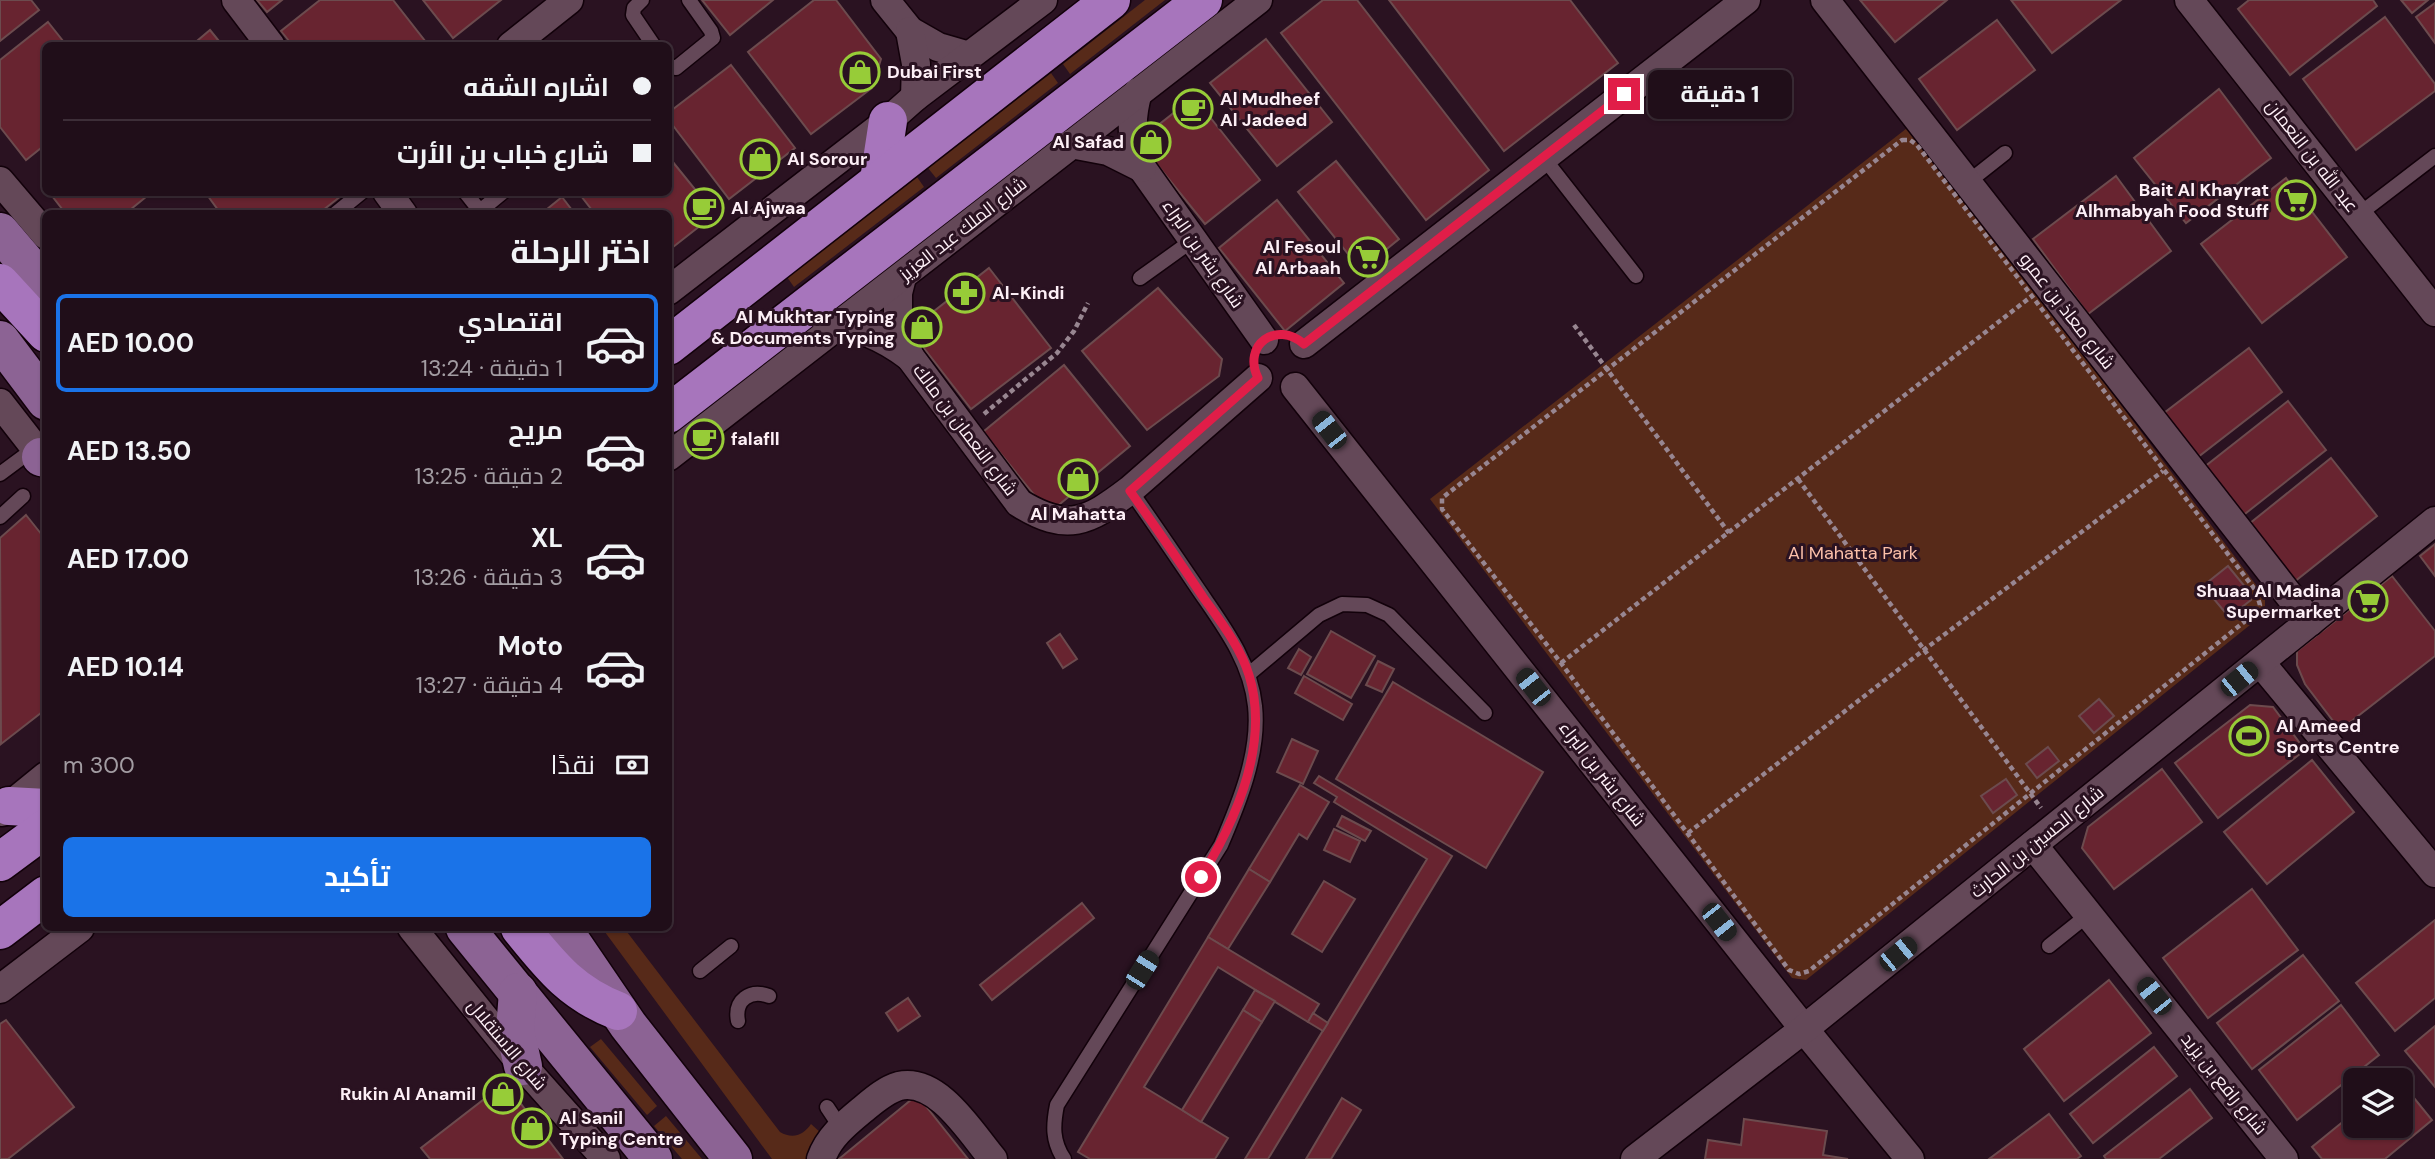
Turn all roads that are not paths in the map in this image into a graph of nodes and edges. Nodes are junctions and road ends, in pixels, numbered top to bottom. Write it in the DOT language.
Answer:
graph roads {
  1 [pos="236,0"];
  2 [pos="569,0"];
  3 [pos="642,0"];
  4 [pos="689,0"];
  5 [pos="885,0"];
  6 [pos="1043,0"];
  7 [pos="1111,0"];
  8 [pos="1203,0"];
  9 [pos="1258,0"];
  10 [pos="1746,0"];
  11 [pos="1825,0"];
  12 [pos="2203,5"];
  13 [pos="910,31"];
  14 [pos="268,42"];
  15 [pos="516,42"];
  16 [pos="651,42"];
  17 [pos="969,56"];
  18 [pos="672,66"];
  19 [pos="1138,92"];
  20 [pos="901,109"];
  21 [pos="1071,144"];
  22 [pos="2005,153"];
  23 [pos="2435,156"];
  24 [pos="1543,157"];
  25 [pos="1142,168"];
  26 [pos="879,180"];
  27 [pos="0,181"];
  28 [pos="1967,183"];
  29 [pos="357,196"];
  30 [pos="498,196"];
  31 [pos="340,210"];
  32 [pos="480,210"];
  33 [pos="2358,215"];
  34 [pos="42,230"];
  35 [pos="0,232"];
  36 [pos="1193,240"];
  37 [pos="1636,276"];
  38 [pos="902,277"];
  39 [pos="1140,278"];
  40 [pos="42,281"];
  41 [pos="0,283"];
  42 [pos="672,288"];
  43 [pos="2435,312"];
  44 [pos="840,324"];
  45 [pos="42,329"];
  46 [pos="775,330"];
  47 [pos="0,340"];
  48 [pos="1264,340"];
  49 [pos="672,343"];
  50 [pos="1304,344"];
  51 [pos="910,357"];
  52 [pos="1258,378"];
  53 [pos="1295,387"];
  54 [pos="42,396"];
  55 [pos="0,403"];
  56 [pos="672,411"];
  57 [pos="672,454"];
  58 [pos="42,456"];
  59 [pos="0,474"];
  60 [pos="1130,491"];
  61 [pos="23,496"];
  62 [pos="0,517"];
  63 [pos="2435,521"];
  64 [pos="2309,622"];
  65 [pos="2260,662"];
  66 [pos="1249,674"];
  67 [pos="1485,713"];
  68 [pos="42,780"];
  69 [pos="15,805"];
  70 [pos="42,831"];
  71 [pos="2043,837"];
  72 [pos="0,862"];
  73 [pos="2435,873"];
  74 [pos="42,898"];
  75 [pos="2089,915"];
  76 [pos="0,930"];
  77 [pos="76,931"];
  78 [pos="414,931"];
  79 [pos="467,931"];
  80 [pos="523,931"];
  81 [pos="564,931"];
  82 [pos="731,946"];
  83 [pos="2049,946"];
  84 [pos="699,971"];
  85 [pos="0,989"];
  86 [pos="517,992"];
  87 [pos="769,996"];
  88 [pos="618,1011"];
  89 [pos="738,1021"];
  90 [pos="1804,1029"];
  91 [pos="523,1066"];
  92 [pos="606,1159"];
  93 [pos="653,1159"];
  94 [pos="733,1159"];
  95 [pos="821,1159"];
  96 [pos="993,1159"];
  97 [pos="1064,1159"];
  98 [pos="1635,1159"];
  99 [pos="1910,1159"];
  100 [pos="2284,1159"];
  1 -- 14 [label="street"];
  2 -- 15 [label="street"];
  3 -- 16 [label="lane"];
  4 -- 18 [label="lane"];
  5 -- 13 [label="street"];
  6 -- 17 [label="street"];
  7 -- 26 [label="highway"];
  8 -- 46 [label="highway, شارع الملك عبد العزيز"];
  9 -- 19 [label="street, شارع الملك عبد العزيز"];
  10 -- 24 [label="street"];
  11 -- 28 [label="street, شارع معاذ بن عمرو"];
  12 -- 33 [label="street, عبد الله بن النعمان"];
  13 -- 17 [label="street"];
  13 -- 20 [label="street"];
  17 -- 20 [label="street"];
  19 -- 21 [label="street, شارع الملك عبد العزيز"];
  19 -- 25 [label="street, شارع بشر بن البراء"];
  20 -- 26 [label="highway"];
  20 -- 42 [label="street"];
  21 -- 25 [label="street, شارع بشر بن البراء"];
  21 -- 38 [label="street, شارع الملك عبد العزيز"];
  22 -- 28 [label="lane"];
  23 -- 33 [label="lane"];
  24 -- 37 [label="lane"];
  24 -- 50 [label="street"];
  25 -- 36 [label="street, شارع بشر بن البراء"];
  26 -- 49 [label="highway"];
  27 -- 34 [label="street"];
  28 -- 64 [label="street, شارع معاذ بن عمرو"];
  29 -- 31 [label="lane"];
  30 -- 32 [label="lane"];
  33 -- 43 [label="street, عبد الله بن النعمان"];
  35 -- 40 [label="main road"];
  36 -- 39 [label="lane"];
  36 -- 48 [label="street, شارع بشر بن البراء"];
  38 -- 44 [label="street, شارع الملك عبد العزيز"];
  38 -- 51 [label="street, شارع النعمان بن مالك"];
  41 -- 45 [label="highway"];
  44 -- 46 [label="street, شارع النعمان بن مالك"];
  44 -- 51 [label="street, شارع النعمان بن مالك"];
  44 -- 57 [label="street, شارع الملك عبد العزيز"];
  46 -- 56 [label="highway, شارع الملك عبد العزيز"];
  47 -- 54 [label="main road"];
  48 -- 50 [label="street"];
  48 -- 52 [label="street"];
  50 -- 53 [label="street"];
  51 -- 60 [label="street, شارع النعمان بن مالك"];
  52 -- 53 [label="street"];
  52 -- 60 [label="street, شارع النعمان بن مالك"];
  53 -- 90 [label="street, شارع بشر بن البراء"];
  55 -- 58 [label="street"];
  58 -- 59 [label="lane"];
  60 -- 66 [label="lane"];
  61 -- 62 [label="lane"];
  63 -- 64 [label="street, شارع الحسين بن الحارث"];
  64 -- 65 [label="street, شارع الحسين بن الحارث"];
  65 -- 71 [label="street, شارع الحسين بن الحارث"];
  65 -- 73 [label="street"];
  66 -- 67 [label="lane"];
  66 -- 97 [label="lane"];
  68 -- 69 [label="street"];
  70 -- 72 [label="highway"];
  71 -- 75 [label="street, شارع رافع بن يزيد"];
  71 -- 90 [label="street, شارع الحسين بن الحارث"];
  74 -- 76 [label="highway"];
  75 -- 83 [label="lane"];
  75 -- 100 [label="street, شارع رافع بن يزيد"];
  77 -- 85 [label="street"];
  78 -- 91 [label="street, شارع الاستقلال"];
  79 -- 86 [label="main road"];
  80 -- 88 [label="highway"];
  81 -- 88 [label="main road"];
  82 -- 84 [label="lane"];
  86 -- 91 [label="main road"];
  86 -- 93 [label="main road"];
  87 -- 89 [label="lane"];
  88 -- 94 [label="main road"];
  90 -- 98 [label="street, شارع الحسين بن الحارث"];
  90 -- 99 [label="street, شارع بشر بن البراء"];
  91 -- 92 [label="street, شارع الاستقلال"];
  95 -- 96 [label="street"];
}
